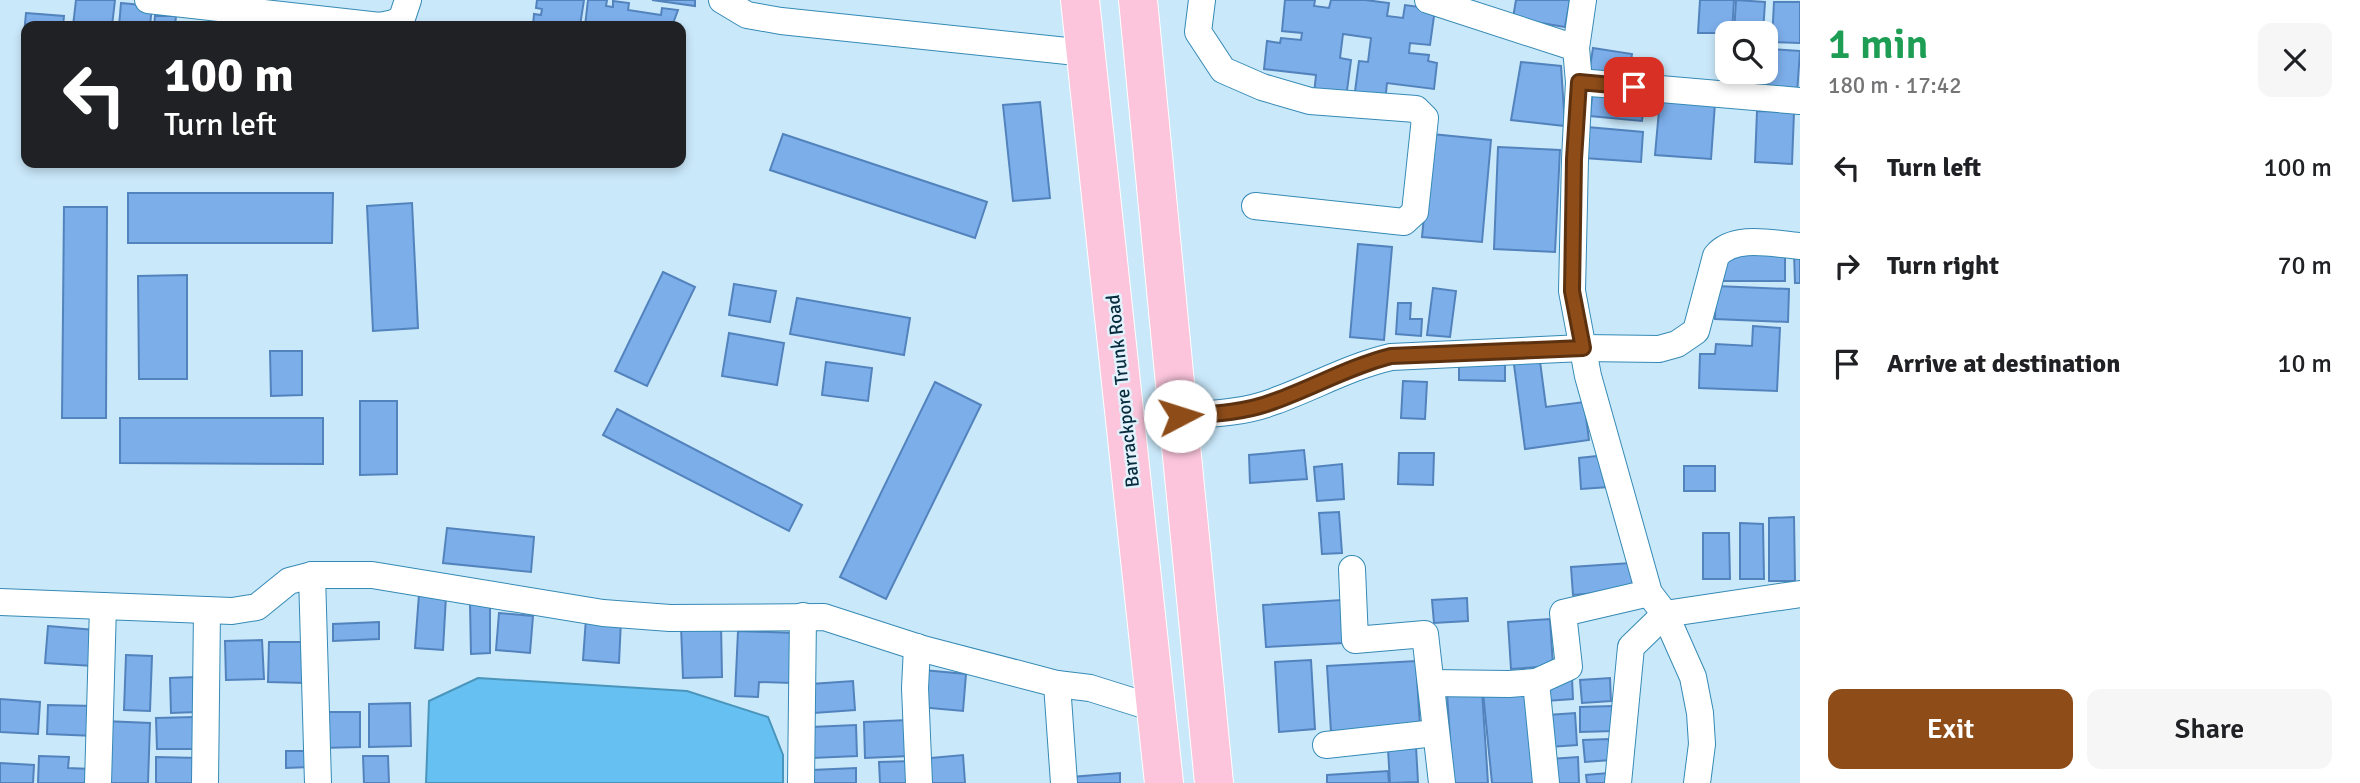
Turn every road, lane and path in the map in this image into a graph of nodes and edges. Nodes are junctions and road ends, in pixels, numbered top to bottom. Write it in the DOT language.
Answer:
graph roads {
  1 [pos="148,0"];
  2 [pos="408,0"];
  3 [pos="722,0"];
  4 [pos="1080,0"];
  5 [pos="1138,0"];
  6 [pos="1202,0"];
  7 [pos="1428,0"];
  8 [pos="1583,0"];
  9 [pos="335,21"];
  10 [pos="397,21"];
  11 [pos="1576,48"];
  12 [pos="1086,53"];
  13 [pos="1579,82"];
  14 [pos="1800,101"];
  15 [pos="1255,206"];
  16 [pos="1800,246"];
  17 [pos="1583,348"];
  18 [pos="1180,416"];
  19 [pos="1352,569"];
  20 [pos="312,575"];
  21 [pos="1800,594"];
  22 [pos="0,602"];
  23 [pos="1657,603"];
  24 [pos="103,606"];
  25 [pos="207,610"];
  26 [pos="803,616"];
  27 [pos="917,648"];
  28 [pos="1536,682"];
  29 [pos="1431,683"];
  30 [pos="1057,684"];
  31 [pos="1157,709"];
  32 [pos="1435,733"];
  33 [pos="1326,745"];
  34 [pos="98,783"];
  35 [pos="205,783"];
  36 [pos="318,783"];
  37 [pos="801,783"];
  38 [pos="919,783"];
  39 [pos="1064,783"];
  40 [pos="1164,783"];
  41 [pos="1214,783"];
  42 [pos="1442,783"];
  43 [pos="1546,783"];
  44 [pos="1618,783"];
  45 [pos="1697,783"];
  1 -- 9 [label="street"];
  2 -- 10 [label="street"];
  3 -- 12 [label="street"];
  4 -- 12 [label="main road, Barrackpore Trunk Road"];
  5 -- 18 [label="main road"];
  6 -- 15 [label="street"];
  7 -- 11 [label="street"];
  8 -- 11 [label="street"];
  11 -- 13 [label="street"];
  12 -- 31 [label="main road, Barrackpore Trunk Road"];
  13 -- 14 [label="street"];
  13 -- 17 [label="street"];
  16 -- 17 [label="street"];
  17 -- 18 [label="street"];
  17 -- 23 [label="street"];
  18 -- 41 [label="main road"];
  19 -- 29 [label="street"];
  20 -- 25 [label="street"];
  20 -- 26 [label="street"];
  20 -- 36 [label="street"];
  21 -- 23 [label="street"];
  22 -- 24 [label="street"];
  23 -- 28 [label="street"];
  23 -- 44 [label="street"];
  23 -- 45 [label="street"];
  24 -- 25 [label="street"];
  24 -- 34 [label="street"];
  25 -- 35 [label="street"];
  26 -- 27 [label="street"];
  26 -- 37 [label="street"];
  27 -- 30 [label="street"];
  27 -- 38 [label="street"];
  28 -- 29 [label="street"];
  28 -- 43 [label="street"];
  29 -- 32 [label="street"];
  30 -- 31 [label="street"];
  30 -- 39 [label="street"];
  31 -- 40 [label="main road, Barrackpore Trunk Road"];
  32 -- 33 [label="street"];
  32 -- 42 [label="street"];
}
